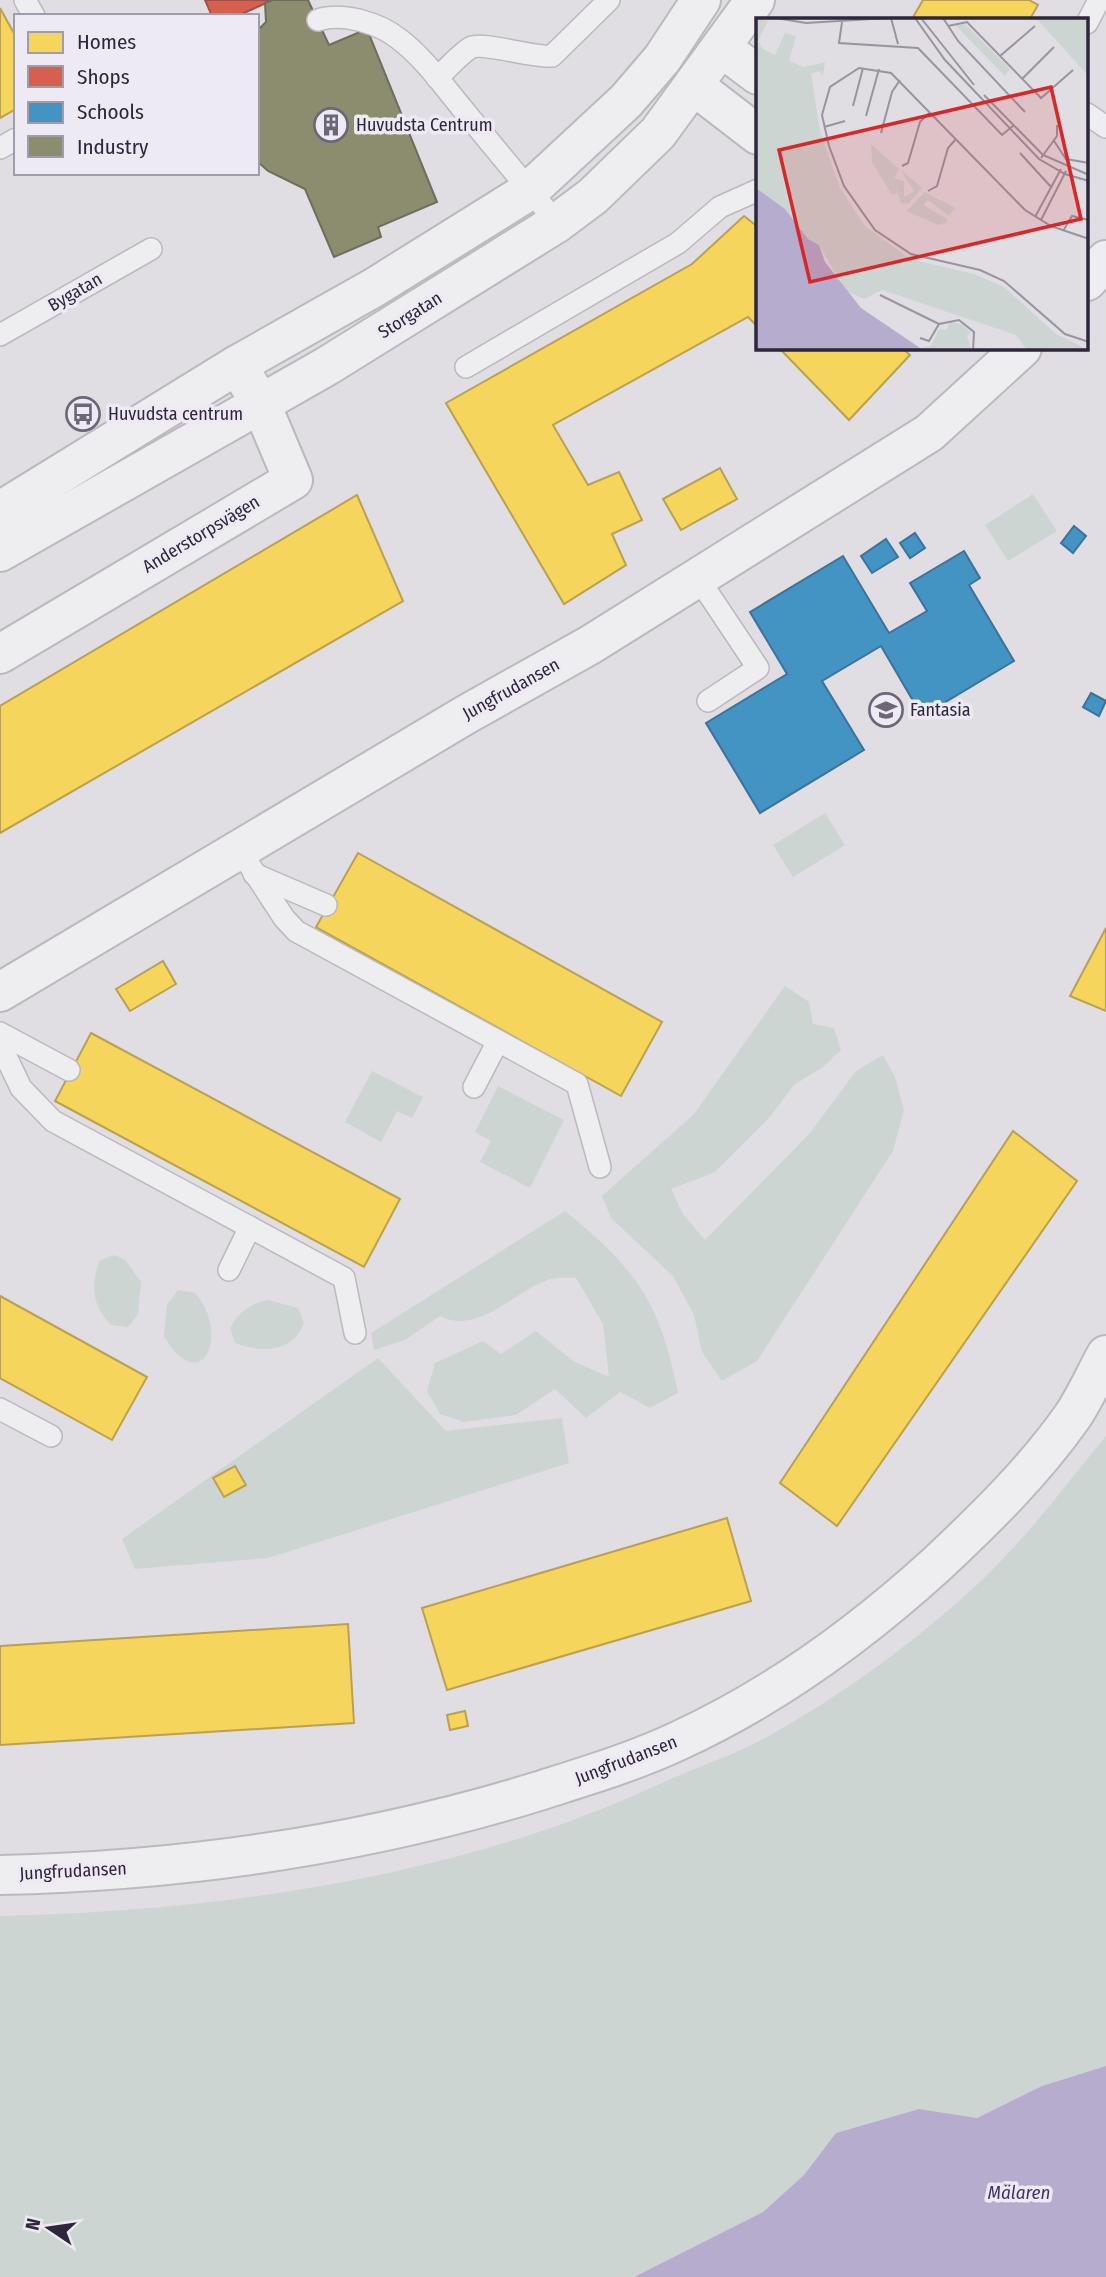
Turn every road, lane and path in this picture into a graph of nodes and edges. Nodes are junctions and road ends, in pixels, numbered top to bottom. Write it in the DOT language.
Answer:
graph roads {
  1 [pos="609,0"];
  2 [pos="755,0"];
  3 [pos="1099,0"];
  4 [pos="694,11"];
  5 [pos="318,20"];
  6 [pos="1088,21"];
  7 [pos="722,48"];
  8 [pos="662,59"];
  9 [pos="756,74"];
  10 [pos="437,78"];
  11 [pos="693,85"];
  12 [pos="1088,115"];
  13 [pos="1106,127"];
  14 [pos="756,133"];
  15 [pos="529,191"];
  16 [pos="756,191"];
  17 [pos="557,223"];
  18 [pos="151,249"];
  19 [pos="1106,260"];
  20 [pos="1088,280"];
  21 [pos="0,335"];
  22 [pos="1006,354"];
  23 [pos="237,365"];
  24 [pos="466,367"];
  25 [pos="261,404"];
  26 [pos="0,511"];
  27 [pos="0,552"];
  28 [pos="698,578"];
  29 [pos="0,654"];
  30 [pos="708,701"];
  31 [pos="247,862"];
  32 [pos="326,905"];
  33 [pos="0,992"];
  34 [pos="0,1033"];
  35 [pos="498,1041"];
  36 [pos="0,1044"];
  37 [pos="69,1070"];
  38 [pos="474,1087"];
  39 [pos="600,1167"];
  40 [pos="250,1227"];
  41 [pos="229,1270"];
  42 [pos="355,1333"];
  43 [pos="1106,1355"];
  44 [pos="0,1409"];
  45 [pos="51,1436"];
  46 [pos="0,1875"];
  1 -- 10 [label="lane"];
  2 -- 7 [label="street, Storgatan"];
  3 -- 6 [label="lane"];
  4 -- 7 [label="street"];
  4 -- 8 [label="street"];
  5 -- 10 [label="lane"];
  7 -- 9 [label="street"];
  7 -- 11 [label="street, Storgatan"];
  8 -- 11 [label="street"];
  8 -- 15 [label="street"];
  10 -- 15 [label="lane"];
  11 -- 14 [label="street"];
  11 -- 17 [label="street, Storgatan"];
  12 -- 13 [label="lane"];
  15 -- 17 [label="lane"];
  15 -- 23 [label="street"];
  16 -- 24 [label="lane"];
  17 -- 25 [label="street, Storgatan"];
  18 -- 21 [label="lane, Bygatan"];
  19 -- 20 [label="street"];
  22 -- 28 [label="street, Jungfrudansen"];
  23 -- 25 [label="street, Anderstorpsvägen"];
  23 -- 26 [label="street"];
  25 -- 27 [label="street, Storgatan"];
  25 -- 29 [label="street, Anderstorpsvägen"];
  28 -- 30 [label="lane"];
  28 -- 31 [label="street, Jungfrudansen"];
  31 -- 32 [label="lane"];
  31 -- 33 [label="street, Jungfrudansen"];
  31 -- 35 [label="lane"];
  34 -- 37 [label="lane"];
  35 -- 38 [label="lane"];
  35 -- 39 [label="lane"];
  36 -- 40 [label="lane"];
  40 -- 41 [label="lane"];
  40 -- 42 [label="lane"];
  43 -- 46 [label="street, Jungfrudansen"];
  44 -- 45 [label="lane"];
}
